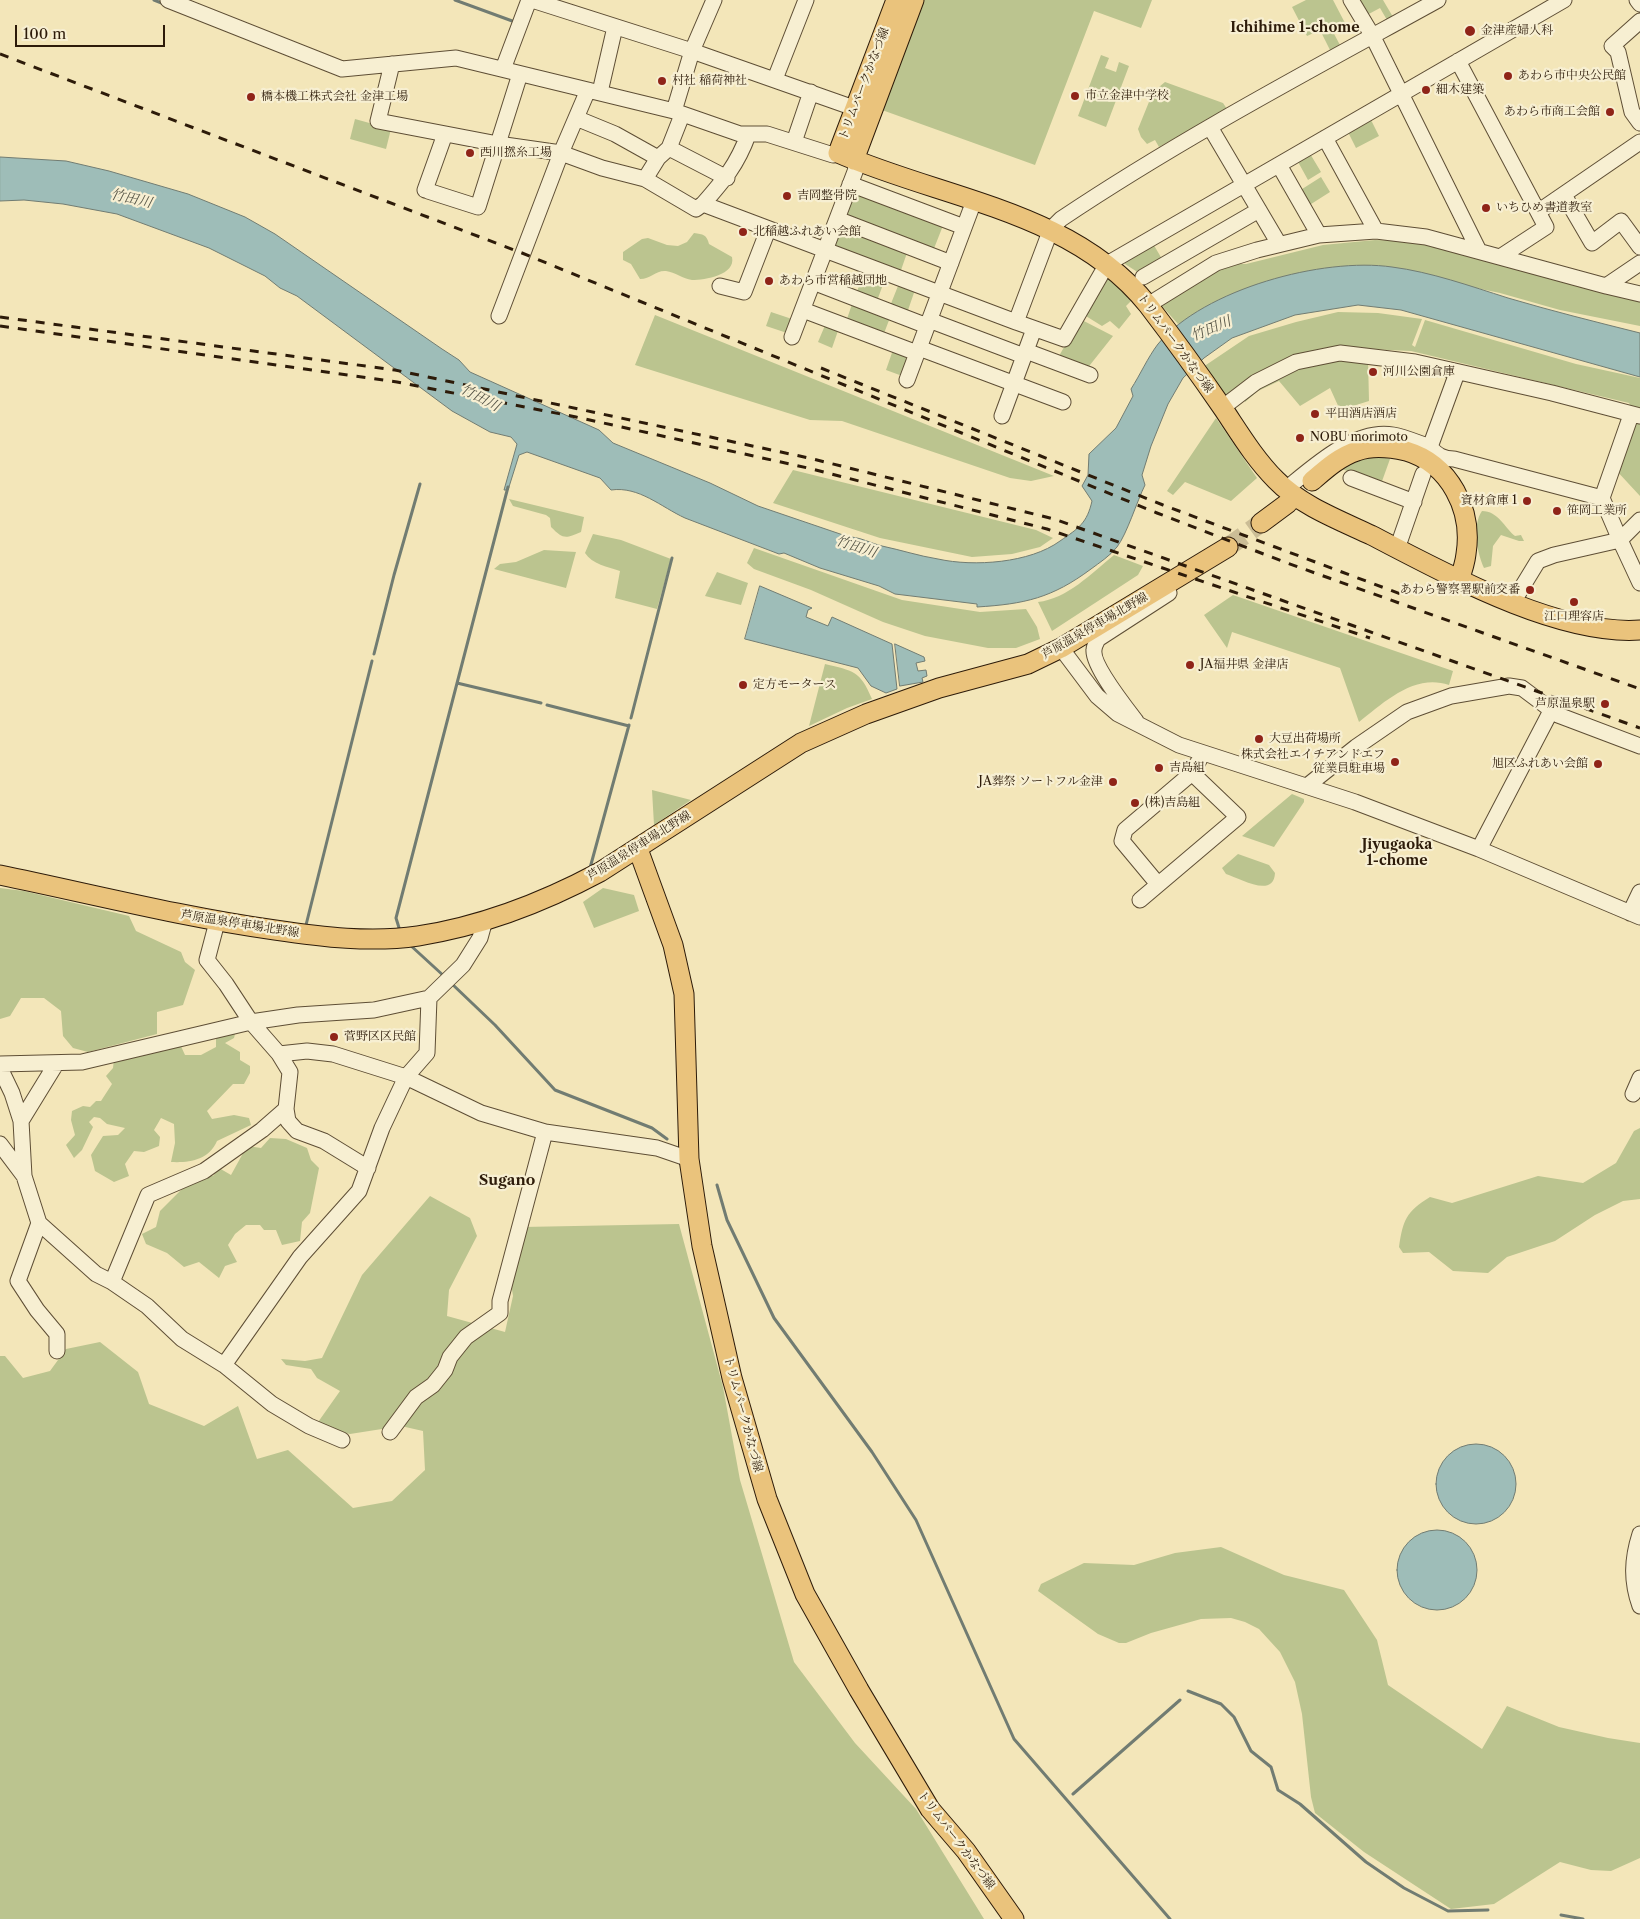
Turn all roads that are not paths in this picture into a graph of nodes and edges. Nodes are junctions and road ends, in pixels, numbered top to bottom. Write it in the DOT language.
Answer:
graph roads {
  1 [pos="168,0"];
  2 [pos="530,0"];
  3 [pos="714,0"];
  4 [pos="806,0"];
  5 [pos="896,0"];
  6 [pos="914,0"];
  7 [pos="1351,0"];
  8 [pos="1438,0"];
  9 [pos="1564,0"];
  10 [pos="1636,0"];
  11 [pos="1640,4"];
  12 [pos="1640,21"];
  13 [pos="615,27"];
  14 [pos="1372,36"];
  15 [pos="692,51"];
  16 [pos="1458,61"];
  17 [pos="392,64"];
  18 [pos="502,69"];
  19 [pos="520,74"];
  20 [pos="775,79"];
  21 [pos="594,91"];
  22 [pos="811,92"];
  23 [pos="1401,94"];
  24 [pos="854,108"];
  25 [pos="678,113"];
  26 [pos="576,118"];
  27 [pos="1640,123"];
  28 [pos="1210,127"];
  29 [pos="446,134"];
  30 [pos="748,135"];
  31 [pos="1325,138"];
  32 [pos="794,142"];
  33 [pos="1640,142"];
  34 [pos="498,144"];
  35 [pos="561,153"];
  36 [pos="663,153"];
  37 [pos="846,156"];
  38 [pos="1279,165"];
  39 [pos="727,178"];
  40 [pos="645,179"];
  41 [pos="850,184"];
  42 [pos="1245,184"];
  43 [pos="1564,195"];
  44 [pos="974,201"];
  45 [pos="703,204"];
  46 [pos="1259,210"];
  47 [pos="1538,212"];
  48 [pos="837,219"];
  49 [pos="964,227"];
  50 [pos="1052,229"];
  51 [pos="768,230"];
  52 [pos="1376,231"];
  53 [pos="1319,235"];
  54 [pos="1279,244"];
  55 [pos="1640,247"];
  56 [pos="825,251"];
  57 [pos="1479,251"];
  58 [pos="1500,257"];
  59 [pos="951,263"];
  60 [pos="1640,263"];
  61 [pos="1107,264"];
  62 [pos="1143,277"];
  63 [pos="813,282"];
  64 [pos="720,286"];
  65 [pos="1606,286"];
  66 [pos="939,293"];
  67 [pos="1640,294"];
  68 [pos="1151,309"];
  69 [pos="803,310"];
  70 [pos="500,316"];
  71 [pos="1016,322"];
  72 [pos="928,323"];
  73 [pos="1034,329"];
  74 [pos="792,337"];
  75 [pos="1064,339"];
  76 [pos="918,350"];
  77 [pos="1025,353"];
  78 [pos="1053,361"];
  79 [pos="1457,373"];
  80 [pos="1090,375"];
  81 [pos="906,380"];
  82 [pos="1014,383"];
  83 [pos="1063,402"];
  84 [pos="1219,403"];
  85 [pos="1002,416"];
  86 [pos="1636,416"];
  87 [pos="1430,447"];
  88 [pos="1422,474"];
  89 [pos="1351,478"];
  90 [pos="1312,481"];
  91 [pos="1287,496"];
  92 [pos="1602,498"];
  93 [pos="1414,502"];
  94 [pos="1640,520"];
  95 [pos="1261,523"];
  96 [pos="1620,540"];
  97 [pos="1228,547"];
  98 [pos="1397,549"];
  99 [pos="1459,580"];
  100 [pos="1640,583"];
  101 [pos="1178,588"];
  102 [pos="1513,602"];
  103 [pos="1640,630"];
  104 [pos="1061,648"];
  105 [pos="1552,708"];
  106 [pos="1140,726"];
  107 [pos="1640,746"];
  108 [pos="1203,753"];
  109 [pos="1192,773"];
  110 [pos="1307,786"];
  111 [pos="638,849"];
  112 [pos="1479,849"];
  113 [pos="0,875"];
  114 [pos="1157,884"];
  115 [pos="1640,892"];
  116 [pos="1140,900"];
  117 [pos="1635,915"];
  118 [pos="485,920"];
  119 [pos="217,922"];
  120 [pos="429,998"];
  121 [pos="250,1022"];
  122 [pos="279,1054"];
  123 [pos="0,1064"];
  124 [pos="56,1064"];
  125 [pos="0,1068"];
  126 [pos="406,1078"];
  127 [pos="1640,1078"];
  128 [pos="1633,1094"];
  129 [pos="286,1109"];
  130 [pos="21,1121"];
  131 [pos="546,1132"];
  132 [pos="0,1144"];
  133 [pos="689,1160"];
  134 [pos="368,1168"];
  135 [pos="24,1176"];
  136 [pos="39,1223"];
  137 [pos="112,1282"];
  138 [pos="56,1351"];
  139 [pos="224,1365"];
  140 [pos="390,1432"];
  141 [pos="342,1440"];
  142 [pos="1640,1534"];
  143 [pos="1637,1579"];
  144 [pos="1640,1606"];
  145 [pos="1014,1919"];
  1 -- 17 [label="street"];
  2 -- 13 [label="street"];
  2 -- 18 [label="street"];
  3 -- 15 [label="street"];
  4 -- 20 [label="street"];
  5 -- 24 [label="main road, トリムパークかなづ線"];
  6 -- 37 [label="main road, トリムパークかなづ線"];
  7 -- 14 [label="street"];
  8 -- 14 [label="street"];
  9 -- 16 [label="street"];
  10 -- 11 [label="street"];
  12 -- 27 [label="street"];
  13 -- 15 [label="street"];
  13 -- 21 [label="street"];
  14 -- 23 [label="street"];
  14 -- 28 [label="street"];
  15 -- 20 [label="street"];
  15 -- 25 [label="street"];
  16 -- 23 [label="street"];
  16 -- 47 [label="street"];
  17 -- 18 [label="street"];
  17 -- 29 [label="street"];
  18 -- 19 [label="street"];
  19 -- 21 [label="street"];
  19 -- 34 [label="street"];
  20 -- 22 [label="street"];
  21 -- 25 [label="street"];
  21 -- 26 [label="street"];
  22 -- 24 [label="street"];
  22 -- 32 [label="street"];
  23 -- 31 [label="street"];
  23 -- 57 [label="street"];
  24 -- 37 [label="main road, トリムパークかなづ線"];
  25 -- 30 [label="street"];
  25 -- 36 [label="street"];
  26 -- 35 [label="street"];
  26 -- 36 [label="street"];
  28 -- 42 [label="street"];
  28 -- 50 [label="street"];
  29 -- 34 [label="street"];
  29 -- 34 [label="street"];
  30 -- 32 [label="street"];
  30 -- 39 [label="street"];
  31 -- 38 [label="street"];
  31 -- 52 [label="street"];
  32 -- 37 [label="street"];
  33 -- 43 [label="street"];
  34 -- 35 [label="street"];
  35 -- 40 [label="street"];
  35 -- 70 [label="street"];
  36 -- 39 [label="street"];
  36 -- 40 [label="street"];
  37 -- 41 [label="street"];
  37 -- 44 [label="main road, トリムパークかなづ線"];
  38 -- 42 [label="street"];
  38 -- 53 [label="street"];
  39 -- 45 [label="street"];
  40 -- 45 [label="street"];
  41 -- 48 [label="street"];
  41 -- 49 [label="street"];
  42 -- 46 [label="street"];
  42 -- 61 [label="street"];
  43 -- 47 [label="street"];
  43 -- 55 [label="street"];
  44 -- 49 [label="street"];
  44 -- 50 [label="main road, トリムパークかなづ線"];
  45 -- 51 [label="street"];
  46 -- 54 [label="street"];
  46 -- 62 [label="street"];
  47 -- 58 [label="street"];
  48 -- 56 [label="street"];
  48 -- 59 [label="street"];
  49 -- 59 [label="street"];
  50 -- 61 [label="main road, トリムパークかなづ線"];
  50 -- 71 [label="street"];
  51 -- 56 [label="street"];
  51 -- 64 [label="street"];
  52 -- 53 [label="street"];
  52 -- 57 [label="street"];
  53 -- 54 [label="street"];
  54 -- 68 [label="street"];
  56 -- 63 [label="street"];
  56 -- 66 [label="street"];
  57 -- 58 [label="street"];
  58 -- 65 [label="street"];
  59 -- 66 [label="street"];
  60 -- 65 [label="street"];
  61 -- 68 [label="main road, トリムパークかなづ線"];
  61 -- 75 [label="street"];
  63 -- 69 [label="street"];
  63 -- 72 [label="street"];
  65 -- 67 [label="street"];
  66 -- 71 [label="street"];
  66 -- 72 [label="street"];
  68 -- 84 [label="main road, トリムパークかなづ線"];
  69 -- 74 [label="street"];
  69 -- 76 [label="street"];
  71 -- 73 [label="street"];
  72 -- 76 [label="street"];
  72 -- 77 [label="street"];
  73 -- 75 [label="street"];
  73 -- 77 [label="street"];
  75 -- 78 [label="street"];
  76 -- 81 [label="street"];
  76 -- 82 [label="street"];
  77 -- 78 [label="street"];
  77 -- 82 [label="street"];
  78 -- 80 [label="street"];
  79 -- 84 [label="street"];
  79 -- 86 [label="street"];
  79 -- 87 [label="street"];
  82 -- 83 [label="street"];
  82 -- 85 [label="street"];
  84 -- 91 [label="main road, トリムパークかなづ線"];
  86 -- 92 [label="street"];
  87 -- 91 [label="street"];
  87 -- 92 [label="street"];
  88 -- 93 [label="street"];
  89 -- 93 [label="street"];
  90 -- 99 [label="main road"];
  91 -- 95 [label="main road"];
  91 -- 98 [label="main road, トリムパークかなづ線"];
  92 -- 96 [label="street"];
  93 -- 98 [label="street"];
  94 -- 96 [label="street"];
  96 -- 100 [label="street"];
  96 -- 102 [label="street"];
  97 -- 104 [label="main road, 芦原温泉停車場北野線"];
  98 -- 99 [label="main road, トリムパークかなづ線"];
  99 -- 102 [label="main road"];
  101 -- 106 [label="street"];
  102 -- 103 [label="main road"];
  104 -- 106 [label="street"];
  104 -- 111 [label="main road, 芦原温泉停車場北野線"];
  105 -- 107 [label="street"];
  105 -- 110 [label="street"];
  105 -- 112 [label="street"];
  106 -- 108 [label="street"];
  108 -- 109 [label="street"];
  108 -- 110 [label="street"];
  109 -- 114 [label="street"];
  109 -- 114 [label="street"];
  110 -- 112 [label="street"];
  111 -- 118 [label="main road, 芦原温泉停車場北野線"];
  111 -- 133 [label="main road, トリムパークかなづ線"];
  112 -- 117 [label="street"];
  113 -- 119 [label="main road, 芦原温泉停車場北野線"];
  114 -- 116 [label="street"];
  115 -- 117 [label="street"];
  118 -- 119 [label="main road, 芦原温泉停車場北野線"];
  118 -- 120 [label="street"];
  119 -- 121 [label="street"];
  120 -- 121 [label="street"];
  120 -- 126 [label="street"];
  121 -- 122 [label="street"];
  121 -- 124 [label="street"];
  122 -- 126 [label="street"];
  122 -- 129 [label="street"];
  123 -- 124 [label="street"];
  124 -- 130 [label="street"];
  125 -- 130 [label="street"];
  126 -- 131 [label="street"];
  126 -- 134 [label="street"];
  127 -- 128 [label="street"];
  129 -- 134 [label="street"];
  129 -- 137 [label="street"];
  130 -- 135 [label="street"];
  131 -- 133 [label="street"];
  131 -- 140 [label="street"];
  132 -- 135 [label="street"];
  133 -- 145 [label="main road, トリムパークかなづ線"];
  134 -- 139 [label="street"];
  135 -- 136 [label="street"];
  136 -- 137 [label="street"];
  136 -- 138 [label="street"];
  137 -- 139 [label="street"];
  139 -- 141 [label="street"];
  142 -- 143 [label="street"];
  143 -- 144 [label="street"];
}
